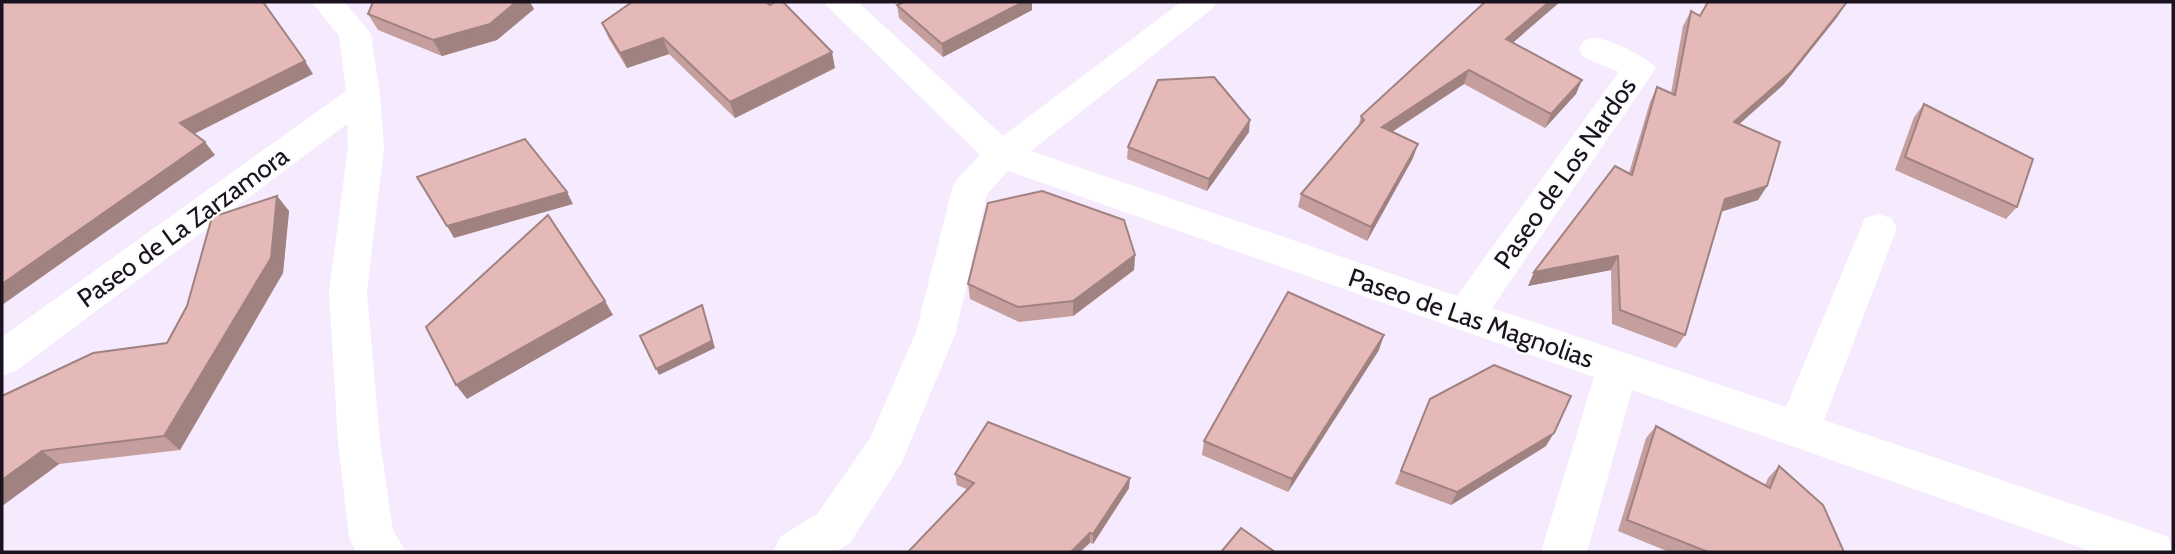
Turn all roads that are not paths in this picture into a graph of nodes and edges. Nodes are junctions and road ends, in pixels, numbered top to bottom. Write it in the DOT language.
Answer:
graph roads {
  1 [pos="328,2"];
  2 [pos="1201,2"];
  3 [pos="854,5"];
  4 [pos="1595,50"];
  5 [pos="363,95"];
  6 [pos="1002,155"];
  7 [pos="1878,228"];
  8 [pos="1465,316"];
  9 [pos="2,359"];
  10 [pos="1617,369"];
  11 [pos="1798,431"];
  12 [pos="383,552"];
  13 [pos="796,552"];
  14 [pos="1564,552"];
  15 [pos="2152,552"];
  1 -- 5 [label="street"];
  2 -- 6 [label="street"];
  3 -- 6 [label="street, Paseo de Las Magnolias"];
  4 -- 8 [label="street, Paseo de Los Nardos"];
  5 -- 9 [label="street, Paseo de La Zarzamora"];
  5 -- 12 [label="street"];
  6 -- 8 [label="street, Paseo de Las Magnolias"];
  6 -- 13 [label="street"];
  7 -- 11 [label="street"];
  8 -- 10 [label="street, Paseo de Las Magnolias"];
  10 -- 11 [label="street, Paseo de Las Magnolias"];
  10 -- 14 [label="street"];
  11 -- 15 [label="street, Paseo de Las Magnolias"];
}
